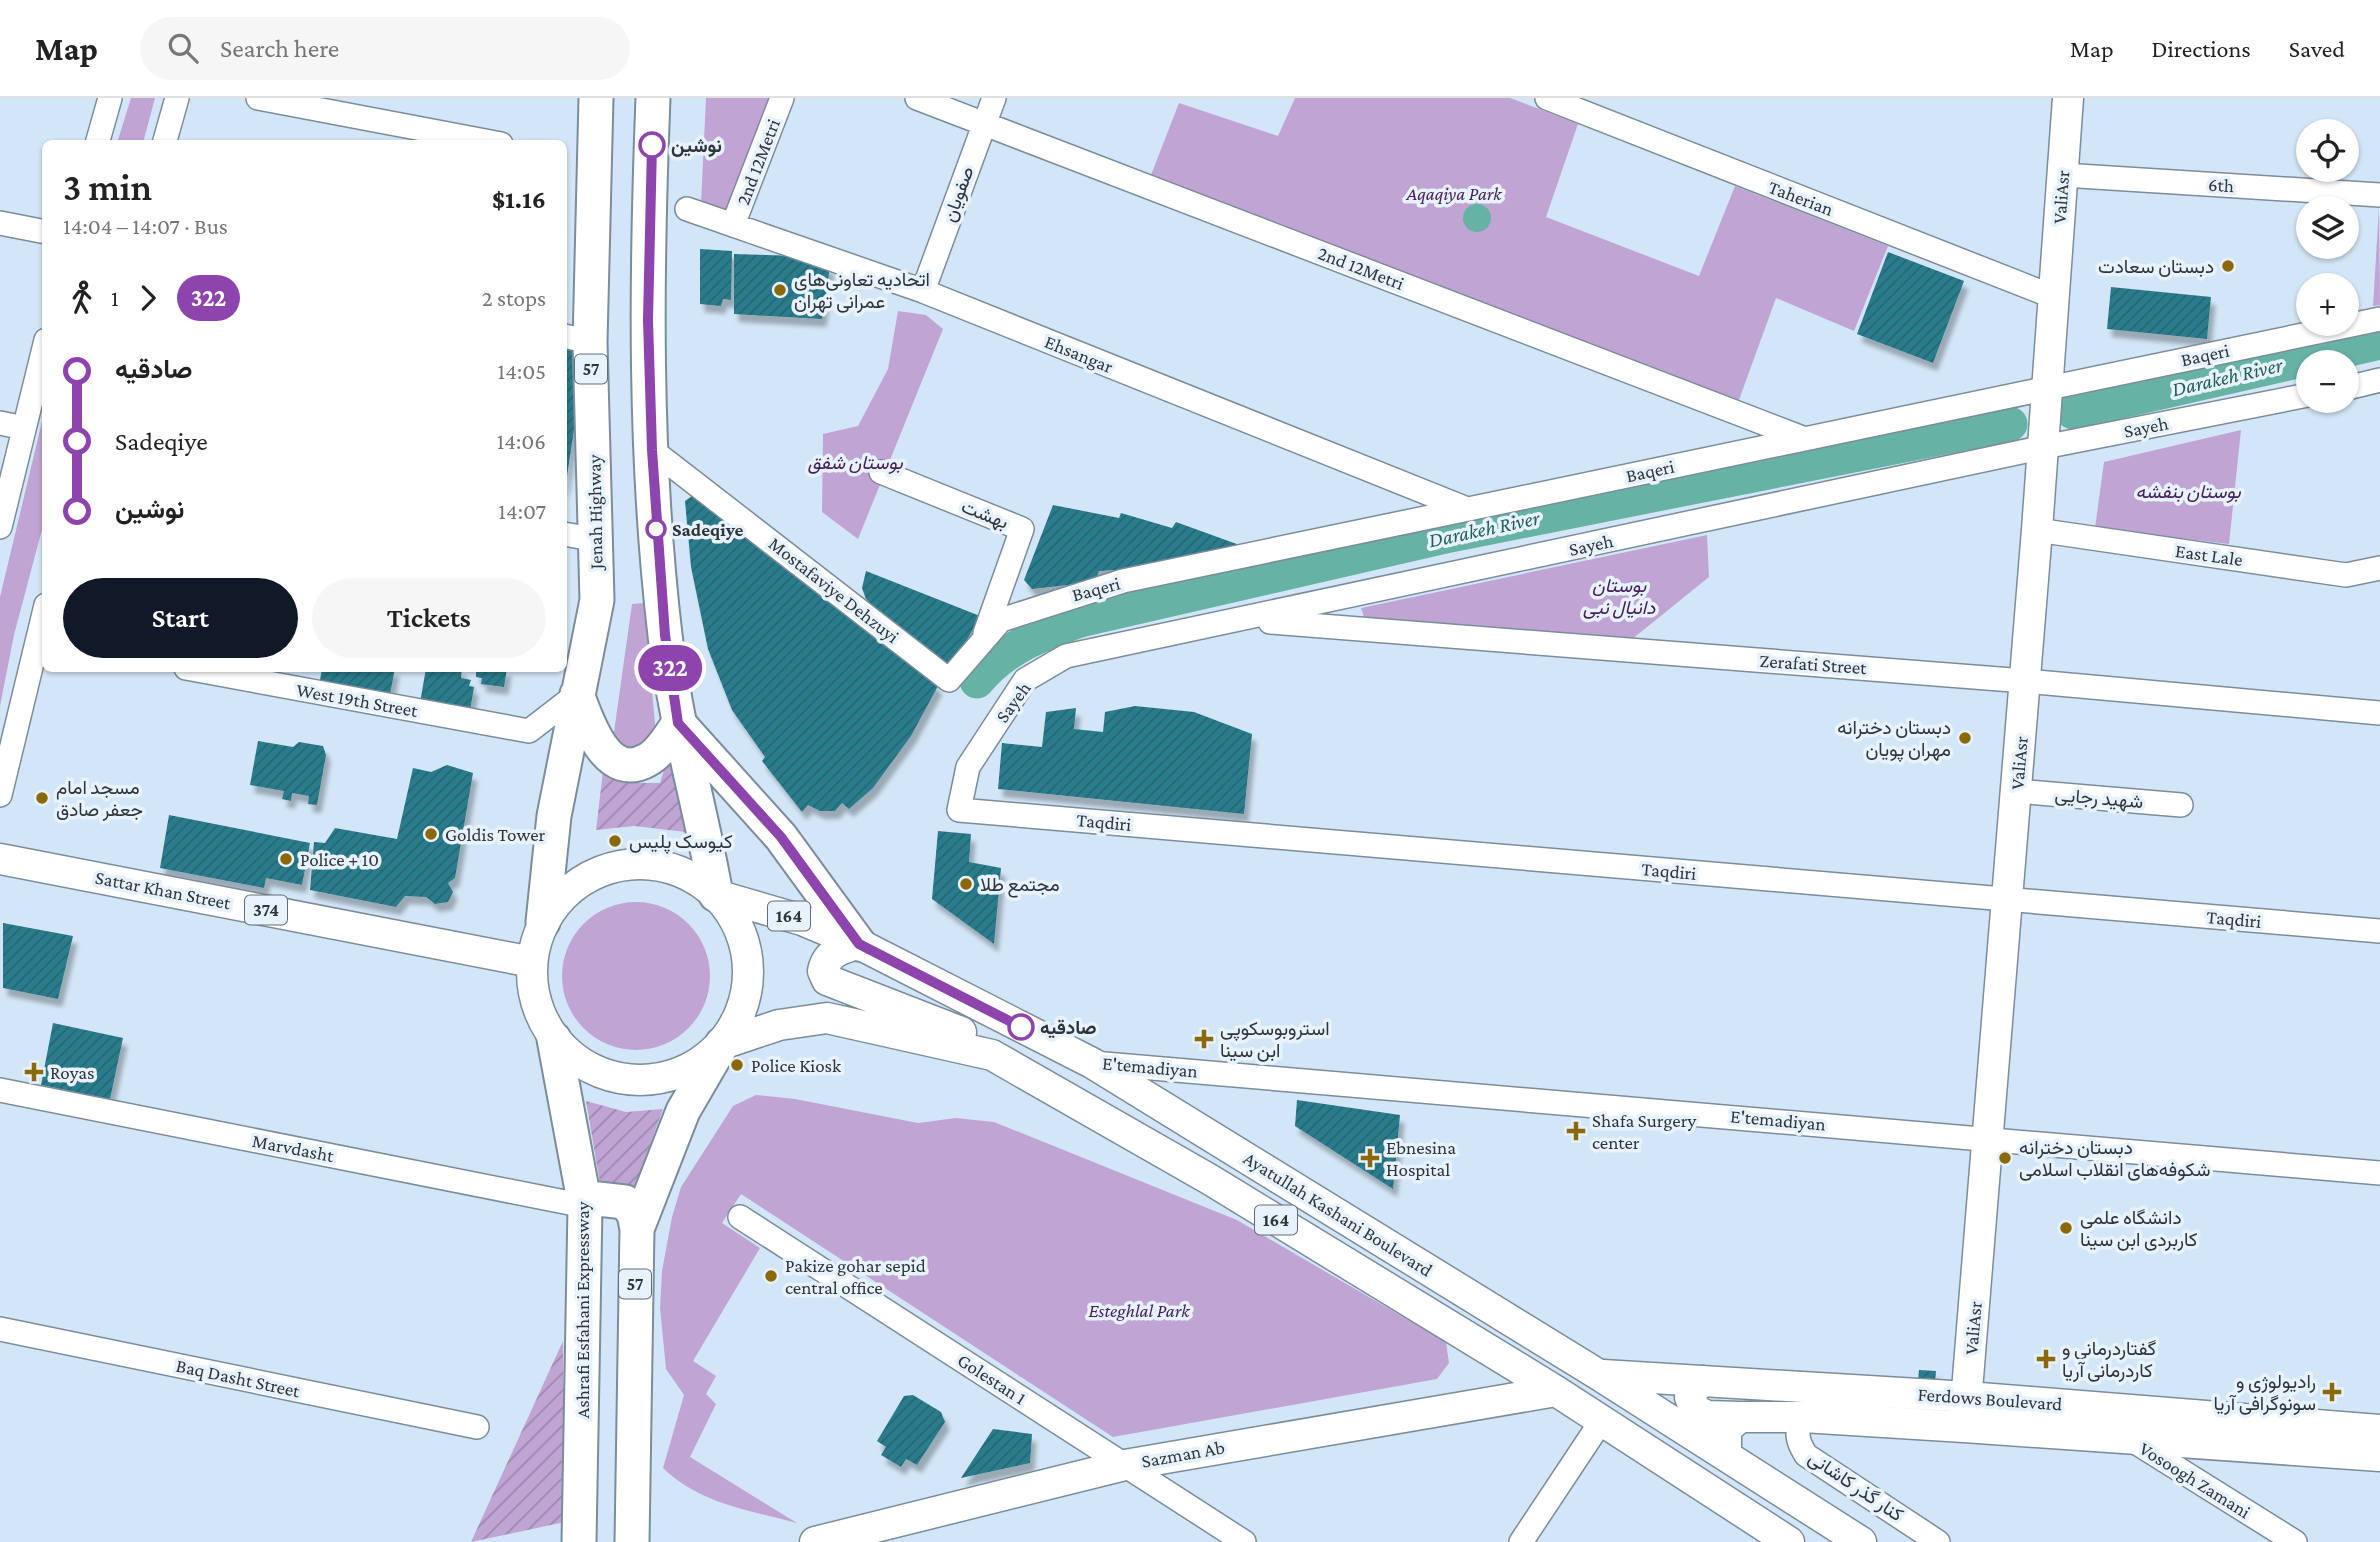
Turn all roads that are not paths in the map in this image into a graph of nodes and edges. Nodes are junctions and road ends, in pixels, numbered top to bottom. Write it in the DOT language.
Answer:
graph roads {
  1 [pos="110,98"];
  2 [pos="177,98"];
  3 [pos="258,98"];
  4 [pos="596,98"];
  5 [pos="653,98"];
  6 [pos="782,98"];
  7 [pos="916,98"];
  8 [pos="994,98"];
  9 [pos="1547,98"];
  10 [pos="2068,98"];
  11 [pos="984,123"];
  12 [pos="98,140"];
  13 [pos="165,140"];
  14 [pos="480,140"];
  15 [pos="2063,175"];
  16 [pos="2380,195"];
  17 [pos="687,209"];
  18 [pos="0,223"];
  19 [pos="733,225"];
  20 [pos="42,231"];
  21 [pos="923,291"];
  22 [pos="2054,297"];
  23 [pos="2380,319"];
  24 [pos="577,339"];
  25 [pos="42,356"];
  26 [pos="2380,380"];
  27 [pos="2359,386"];
  28 [pos="2048,388"];
  29 [pos="2359,390"];
  30 [pos="2380,393"];
  31 [pos="2296,397"];
  32 [pos="0,423"];
  33 [pos="24,428"];
  34 [pos="1805,439"];
  35 [pos="2044,447"];
  36 [pos="652,450"];
  37 [pos="881,472"];
  38 [pos="1467,509"];
  39 [pos="0,527"];
  40 [pos="2037,530"];
  41 [pos="567,535"];
  42 [pos="597,540"];
  43 [pos="2380,568"];
  44 [pos="1246,620"];
  45 [pos="984,636"];
  46 [pos="41,642"];
  47 [pos="208,672"];
  48 [pos="949,680"];
  49 [pos="2025,681"];
  50 [pos="577,694"];
  51 [pos="2380,713"];
  52 [pos="678,723"];
  53 [pos="2016,791"];
  54 [pos="0,795"];
  55 [pos="2181,805"];
  56 [pos="959,810"];
  57 [pos="0,859"];
  58 [pos="716,895"];
  59 [pos="2008,900"];
  60 [pos="544,922"];
  61 [pos="2380,931"];
  62 [pos="859,944"];
  63 [pos="532,962"];
  64 [pos="554,1039"];
  65 [pos="722,1045"];
  66 [pos="992,1055"];
  67 [pos="1092,1063"];
  68 [pos="0,1090"];
  69 [pos="1989,1138"];
  70 [pos="2380,1173"];
  71 [pos="585,1206"];
  72 [pos="740,1217"];
  73 [pos="637,1229"];
  74 [pos="0,1329"];
  75 [pos="1599,1374"];
  76 [pos="1703,1381"];
  77 [pos="1556,1391"];
  78 [pos="1968,1397"];
  79 [pos="2133,1410"];
  80 [pos="1741,1417"];
  81 [pos="1803,1417"];
  82 [pos="1602,1420"];
  83 [pos="477,1427"];
  84 [pos="1964,1427"];
  85 [pos="2380,1430"];
  86 [pos="2131,1440"];
  87 [pos="1726,1455"];
  88 [pos="2380,1456"];
  89 [pos="1125,1465"];
  90 [pos="579,1542"];
  91 [pos="632,1542"];
  92 [pos="815,1542"];
  93 [pos="1244,1542"];
  94 [pos="1521,1542"];
  95 [pos="1789,1542"];
  96 [pos="1861,1542"];
  97 [pos="1938,1542"];
  98 [pos="2295,1542"];
  1 -- 12 [label="street"];
  2 -- 13 [label="street"];
  3 -- 14 [label="street"];
  4 -- 24 [label="highway, Jenah Highway / 57"];
  5 -- 36 [label="highway"];
  6 -- 19 [label="street, 2nd 12Metri"];
  7 -- 11 [label="street, 2nd 12Metri"];
  8 -- 11 [label="street, صفویان"];
  9 -- 22 [label="street, Taherian"];
  10 -- 15 [label="main road, ValiAsr"];
  11 -- 21 [label="street, صفویان"];
  11 -- 34 [label="street, 2nd 12Metri"];
  15 -- 16 [label="street, 6th"];
  15 -- 22 [label="main road, ValiAsr"];
  17 -- 19 [label="street, Ehsangar"];
  18 -- 20 [label="street"];
  19 -- 21 [label="street, Ehsangar"];
  21 -- 38 [label="street, Ehsangar"];
  22 -- 28 [label="main road, ValiAsr"];
  23 -- 28 [label="street, Baqeri"];
  24 -- 42 [label="highway, Jenah Highway / 57"];
  25 -- 33 [label="street"];
  26 -- 27 [label="street"];
  28 -- 34 [label="street, Baqeri"];
  28 -- 35 [label="main road, ValiAsr"];
  29 -- 30 [label="street"];
  31 -- 35 [label="street, Sayeh"];
  32 -- 33 [label="street"];
  33 -- 39 [label="street"];
  34 -- 38 [label="street, Baqeri"];
  35 -- 40 [label="main road, ValiAsr"];
  35 -- 44 [label="street, Sayeh"];
  36 -- 48 [label="street, Mostafaviye Dehzuyi"];
  36 -- 52 [label="highway"];
  37 -- 45 [label="street, بهشت"];
  38 -- 45 [label="street, Baqeri"];
  40 -- 43 [label="street, East Lale"];
  40 -- 49 [label="main road, ValiAsr"];
  41 -- 42 [label="street"];
  42 -- 50 [label="highway, Jenah Highway / 57"];
  44 -- 49 [label="street, Zerafati Street"];
  44 -- 56 [label="street, Sayeh"];
  45 -- 48 [label="street, Baqeri"];
  46 -- 54 [label="street"];
  47 -- 50 [label="street, West 19th Street"];
  49 -- 51 [label="street, Zerafati Street"];
  49 -- 53 [label="main road, ValiAsr"];
  50 -- 52 [label="highway"];
  50 -- 60 [label="highway, Jenah Highway / 57"];
  52 -- 58 [label="highway"];
  52 -- 62 [label="highway"];
  53 -- 55 [label="street, شهید رجایی"];
  53 -- 59 [label="main road, ValiAsr"];
  56 -- 59 [label="street, Taqdiri"];
  57 -- 63 [label="main road, Sattar Khan Street / 374"];
  58 -- 60 [label="main road"];
  58 -- 62 [label="main road, Ayatullah Kashani Boulevard / 164"];
  58 -- 65 [label="main road"];
  59 -- 61 [label="street, Taqdiri"];
  59 -- 69 [label="main road, ValiAsr"];
  60 -- 63 [label="main road"];
  62 -- 66 [label="main road"];
  62 -- 67 [label="main road, Ayatullah Kashani Boulevard / 164"];
  63 -- 64 [label="main road"];
  64 -- 65 [label="main road"];
  64 -- 71 [label="highway, Ashrafi Esfahani Expressway"];
  65 -- 66 [label="main road, Ayatullah Kashani Boulevard / 164"];
  65 -- 73 [label="highway, 57"];
  66 -- 77 [label="main road, Ayatullah Kashani Boulevard / 164"];
  67 -- 69 [label="street, E'temadiyan"];
  67 -- 75 [label="main road, Ayatullah Kashani Boulevard / 164"];
  68 -- 71 [label="street, Marvdasht"];
  69 -- 70 [label="street, E'temadiyan"];
  69 -- 78 [label="main road, ValiAsr"];
  71 -- 73 [label="highway"];
  71 -- 90 [label="highway, Ashrafi Esfahani Expressway"];
  72 -- 89 [label="street, Golestan 1"];
  73 -- 91 [label="highway, 57"];
  74 -- 83 [label="street, Baq Dasht Street"];
  75 -- 76 [label="main road, Ferdows Boulevard"];
  75 -- 87 [label="main road, Ayatullah Kashani Boulevard / 164"];
  76 -- 78 [label="main road, Ferdows Boulevard"];
  76 -- 80 [label="main road, Ferdows Boulevard"];
  77 -- 82 [label="main road, Ayatullah Kashani Boulevard / 164"];
  77 -- 89 [label="main road, Sazman Ab"];
  78 -- 79 [label="main road, Ferdows Boulevard"];
  78 -- 84 [label="main road, ValiAsr"];
  79 -- 85 [label="main road, Ferdows Boulevard"];
  79 -- 86 [label="main road"];
  80 -- 81 [label="main road, Ferdows Boulevard"];
  80 -- 87 [label="main road"];
  81 -- 84 [label="main road, Ferdows Boulevard"];
  81 -- 97 [label="street, کنار گذر کاشانی"];
  82 -- 94 [label="street"];
  82 -- 95 [label="main road, Ayatullah Kashani Boulevard / 164"];
  84 -- 86 [label="main road, Ferdows Boulevard"];
  86 -- 88 [label="main road, Ferdows Boulevard"];
  86 -- 98 [label="street, Vosoogh Zamani"];
  87 -- 96 [label="main road, Ayatullah Kashani Boulevard / 164"];
  89 -- 92 [label="main road, Sazman Ab"];
  89 -- 93 [label="street, Golestan 1"];
}
